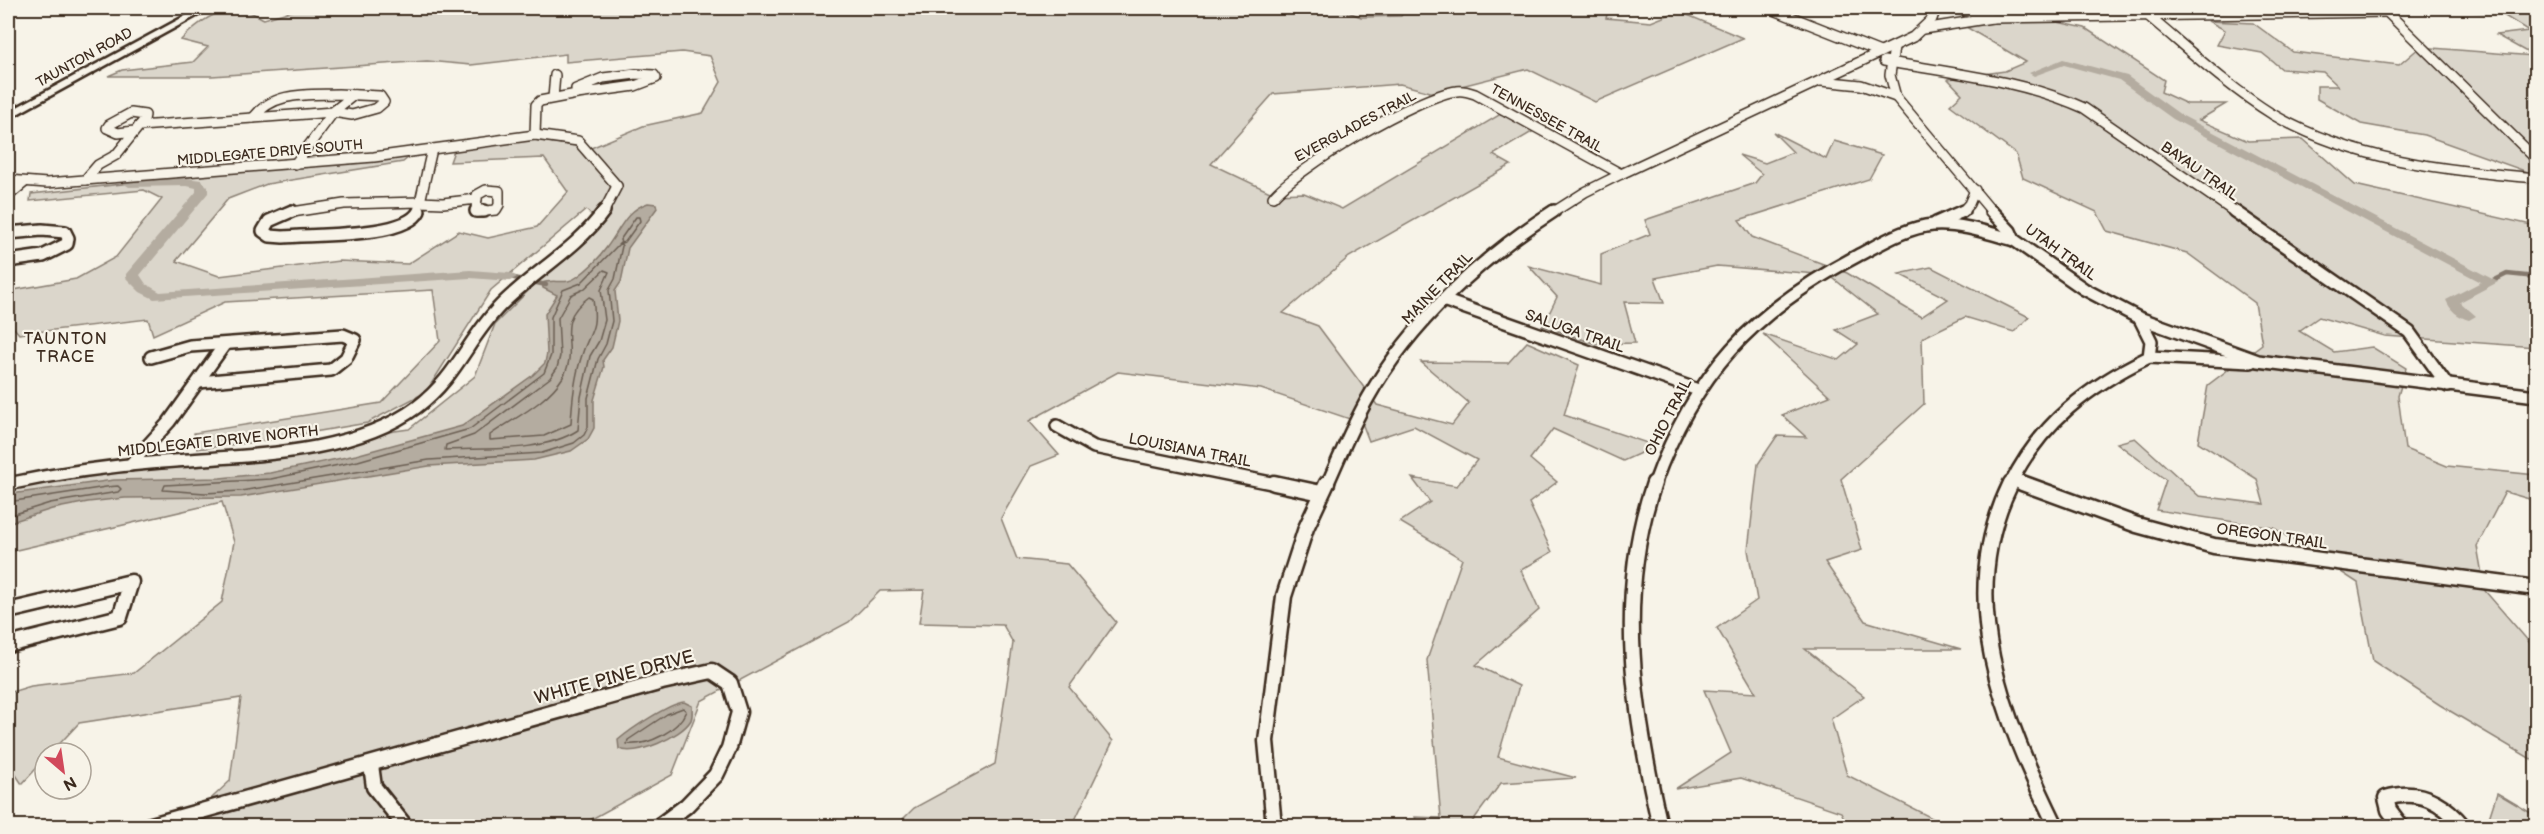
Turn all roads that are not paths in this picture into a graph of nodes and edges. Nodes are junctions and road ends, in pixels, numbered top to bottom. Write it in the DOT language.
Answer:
graph roads {
  1 [pos="206,8"];
  2 [pos="1769,8"];
  3 [pos="1936,8"];
  4 [pos="1954,8"];
  5 [pos="2386,10"];
  6 [pos="2147,15"];
  7 [pos="1992,18"];
  8 [pos="1923,29"];
  9 [pos="1894,47"];
  10 [pos="1880,52"];
  11 [pos="1869,58"];
  12 [pos="1891,62"];
  13 [pos="555,75"];
  14 [pos="1819,81"];
  15 [pos="1458,91"];
  16 [pos="577,94"];
  17 [pos="354,95"];
  18 [pos="1896,97"];
  19 [pos="553,98"];
  20 [pos="333,112"];
  21 [pos="8,116"];
  22 [pos="253,118"];
  23 [pos="534,135"];
  24 [pos="432,149"];
  25 [pos="2536,159"];
  26 [pos="295,164"];
  27 [pos="1621,174"];
  28 [pos="2536,178"];
  29 [pos="8,180"];
  30 [pos="85,180"];
  31 [pos="25,182"];
  32 [pos="1975,190"];
  33 [pos="8,196"];
  34 [pos="1273,197"];
  35 [pos="477,199"];
  36 [pos="420,202"];
  37 [pos="1931,225"];
  38 [pos="8,233"];
  39 [pos="2014,240"];
  40 [pos="8,261"];
  41 [pos="1443,300"];
  42 [pos="2139,318"];
  43 [pos="225,344"];
  44 [pos="152,357"];
  45 [pos="2150,357"];
  46 [pos="2258,361"];
  47 [pos="199,382"];
  48 [pos="2448,386"];
  49 [pos="1698,390"];
  50 [pos="2536,396"];
  51 [pos="1057,426"];
  52 [pos="130,465"];
  53 [pos="2013,480"];
  54 [pos="8,484"];
  55 [pos="1321,494"];
  56 [pos="2536,588"];
  57 [pos="8,611"];
  58 [pos="8,645"];
  59 [pos="371,765"];
  60 [pos="148,826"];
  61 [pos="405,826"];
  62 [pos="659,826"];
  63 [pos="1274,826"];
  64 [pos="1660,826"];
  65 [pos="2056,826"];
  66 [pos="2401,826"];
  67 [pos="2463,826"];
  1 -- 21 [label="street, TAUNTON ROAD"];
  2 -- 10 [label="street"];
  3 -- 8 [label="street, MAINE TRAIL"];
  4 -- 7 [label="street"];
  5 -- 6 [label="street"];
  5 -- 25 [label="street"];
  6 -- 7 [label="street"];
  6 -- 28 [label="street"];
  7 -- 8 [label="street"];
  8 -- 9 [label="street, MAINE TRAIL"];
  9 -- 10 [label="street, MAINE TRAIL"];
  9 -- 12 [label="street, UTAH TRAIL"];
  10 -- 11 [label="street, MAINE TRAIL"];
  11 -- 12 [label="street"];
  11 -- 14 [label="street, MAINE TRAIL"];
  12 -- 18 [label="street, UTAH TRAIL"];
  12 -- 48 [label="street, BAYAU TRAIL"];
  13 -- 19 [label="street"];
  14 -- 18 [label="street"];
  14 -- 27 [label="street, MAINE TRAIL"];
  15 -- 27 [label="street, TENNESSEE TRAIL"];
  15 -- 34 [label="street, EVERGLADES TRAIL"];
  16 -- 16 [label="street"];
  16 -- 19 [label="street"];
  17 -- 20 [label="street"];
  17 -- 20 [label="street"];
  17 -- 22 [label="street"];
  18 -- 32 [label="street, UTAH TRAIL"];
  19 -- 23 [label="street"];
  20 -- 22 [label="street"];
  20 -- 26 [label="street"];
  22 -- 30 [label="street"];
  23 -- 24 [label="street, MIDDLEGATE DRIVE SOUTH"];
  23 -- 52 [label="street, MIDDLEGATE DRIVE NORTH"];
  24 -- 26 [label="street, MIDDLEGATE DRIVE SOUTH"];
  24 -- 36 [label="street"];
  26 -- 30 [label="street, MIDDLEGATE DRIVE SOUTH"];
  27 -- 41 [label="street, MAINE TRAIL"];
  29 -- 31 [label="street, MIDDLEGATE DRIVE SOUTH"];
  30 -- 31 [label="street, MIDDLEGATE DRIVE SOUTH"];
  31 -- 33 [label="street"];
  32 -- 37 [label="street"];
  32 -- 39 [label="street, UTAH TRAIL"];
  35 -- 36 [label="street"];
  36 -- 36 [label="street"];
  37 -- 39 [label="street, OHIO TRAIL"];
  37 -- 49 [label="street, OHIO TRAIL"];
  38 -- 40 [label="street"];
  39 -- 42 [label="street, UTAH TRAIL"];
  41 -- 49 [label="street, SALUGA TRAIL"];
  41 -- 55 [label="street, MAINE TRAIL"];
  42 -- 45 [label="street"];
  42 -- 46 [label="street, UTAH TRAIL"];
  43 -- 44 [label="street"];
  43 -- 47 [label="street"];
  43 -- 47 [label="street"];
  45 -- 46 [label="street, UTAH TRAIL"];
  45 -- 53 [label="street"];
  46 -- 48 [label="street, UTAH TRAIL"];
  47 -- 52 [label="street"];
  48 -- 50 [label="street, UTAH TRAIL"];
  49 -- 64 [label="street, OHIO TRAIL"];
  51 -- 55 [label="street, LOUISIANA TRAIL"];
  52 -- 54 [label="street, MIDDLEGATE DRIVE NORTH"];
  53 -- 56 [label="street, OREGON TRAIL"];
  53 -- 65 [label="street"];
  55 -- 63 [label="street, MAINE TRAIL"];
  57 -- 58 [label="street"];
  59 -- 60 [label="street, WHITE PINE DRIVE"];
  59 -- 61 [label="street"];
  59 -- 62 [label="street, WHITE PINE DRIVE"];
  66 -- 67 [label="street"];
}
